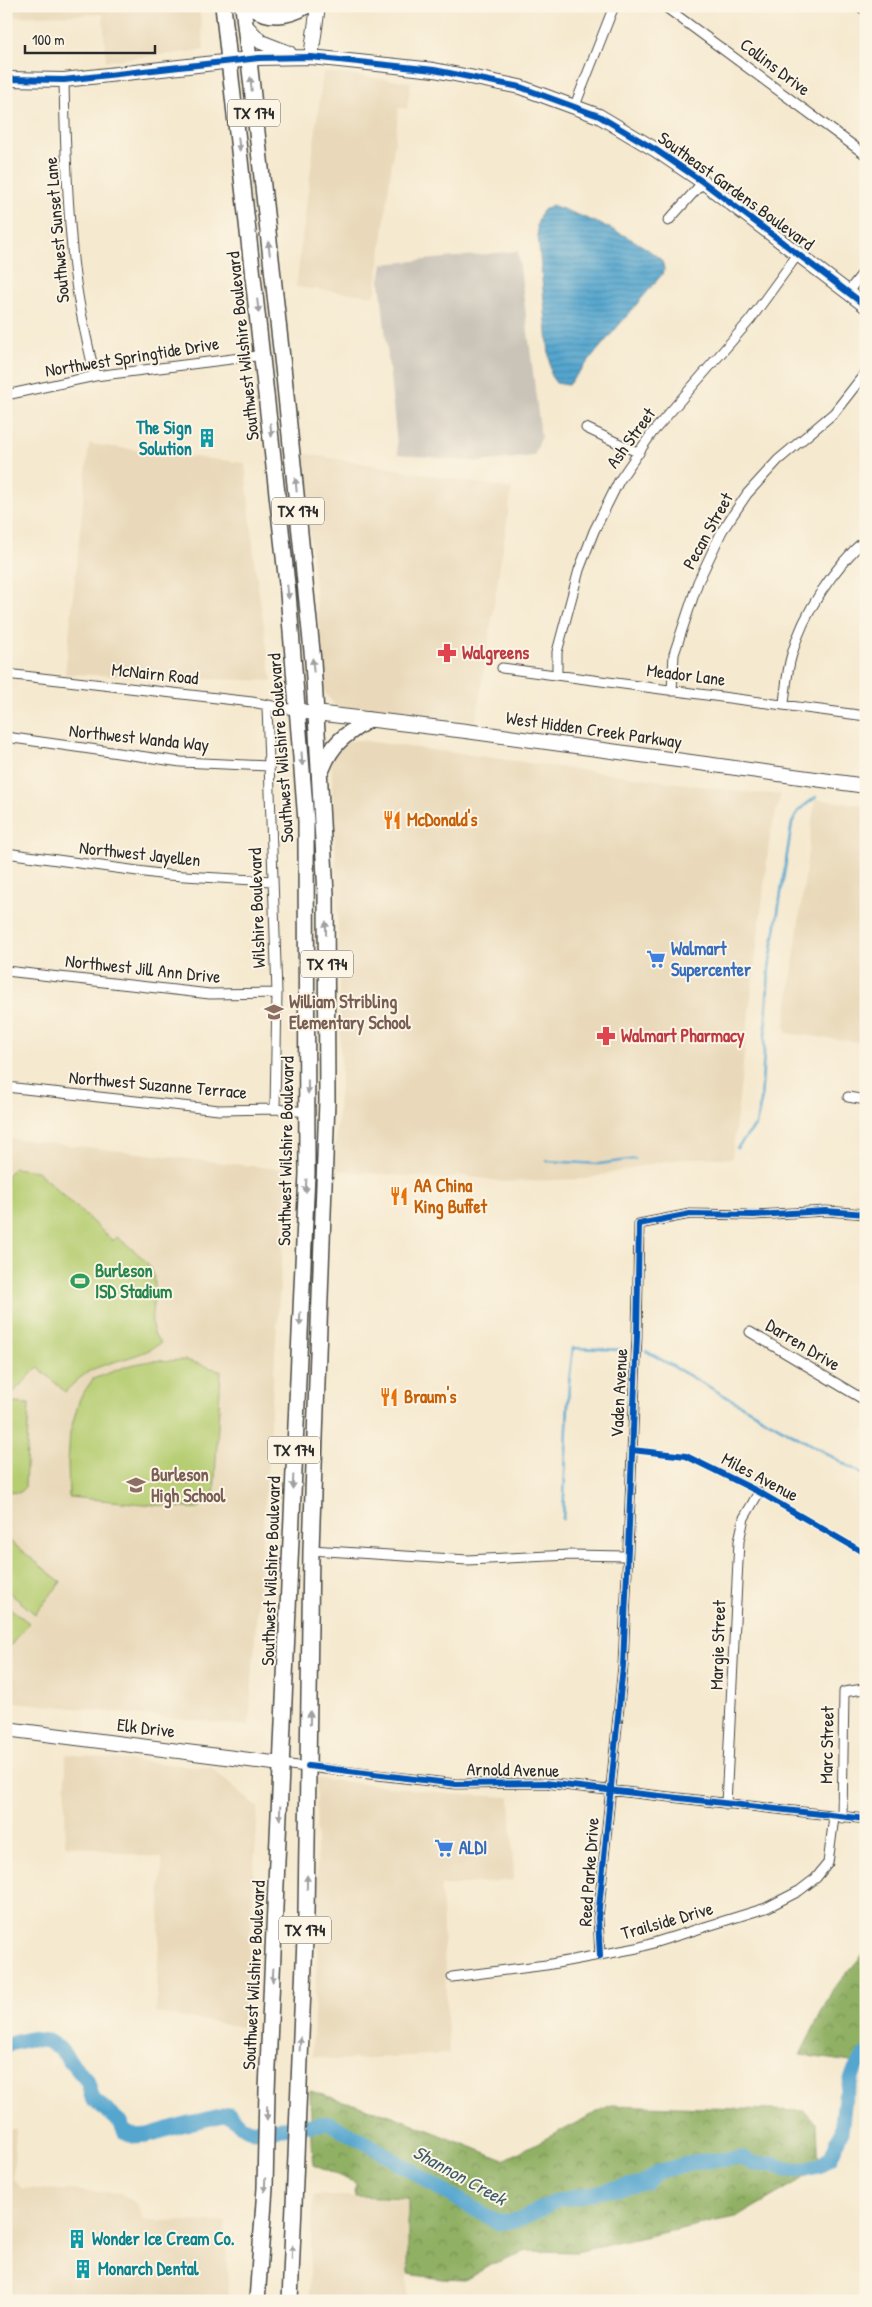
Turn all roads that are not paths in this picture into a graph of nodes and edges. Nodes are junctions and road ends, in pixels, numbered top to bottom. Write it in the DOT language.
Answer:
graph roads {
  1 [pos="223,6"];
  2 [pos="243,6"];
  3 [pos="250,6"];
  4 [pos="306,6"];
  5 [pos="318,6"];
  6 [pos="614,6"];
  7 [pos="664,6"];
  8 [pos="859,6"];
  9 [pos="866,11"];
  10 [pos="245,25"];
  11 [pos="307,57"];
  12 [pos="248,59"];
  13 [pos="229,61"];
  14 [pos="6,79"];
  15 [pos="64,80"];
  16 [pos="574,108"];
  17 [pos="866,155"];
  18 [pos="703,182"];
  19 [pos="668,221"];
  20 [pos="798,254"];
  21 [pos="866,269"];
  22 [pos="847,293"];
  23 [pos="866,306"];
  24 [pos="264,355"];
  25 [pos="866,372"];
  26 [pos="95,376"];
  27 [pos="6,395"];
  28 [pos="586,428"];
  29 [pos="639,453"];
  30 [pos="866,539"];
  31 [pos="502,668"];
  32 [pos="6,674"];
  33 [pos="557,674"];
  34 [pos="672,691"];
  35 [pos="784,703"];
  36 [pos="267,706"];
  37 [pos="299,711"];
  38 [pos="317,713"];
  39 [pos="866,716"];
  40 [pos="368,720"];
  41 [pos="6,737"];
  42 [pos="268,766"];
  43 [pos="320,773"];
  44 [pos="866,786"];
  45 [pos="6,854"];
  46 [pos="272,881"];
  47 [pos="6,971"];
  48 [pos="277,993"];
  49 [pos="307,1004"];
  50 [pos="327,1082"];
  51 [pos="6,1087"];
  52 [pos="848,1097"];
  53 [pos="866,1100"];
  54 [pos="275,1109"];
  55 [pos="308,1112"];
  56 [pos="866,1214"];
  57 [pos="302,1271"];
  58 [pos="322,1271"];
  59 [pos="750,1332"];
  60 [pos="866,1401"];
  61 [pos="759,1492"];
  62 [pos="311,1550"];
  63 [pos="627,1556"];
  64 [pos="863,1689"];
  65 [pos="6,1728"];
  66 [pos="282,1764"];
  67 [pos="308,1766"];
  68 [pos="612,1791"];
  69 [pos="726,1804"];
  70 [pos="838,1817"];
  71 [pos="866,1820"];
  72 [pos="600,1956"];
  73 [pos="452,1977"];
  74 [pos="258,2301"];
  75 [pos="290,2301"];
  1 -- 13 [label="main road, Southwest Wilshire Boulevard / TX 174"];
  2 -- 10 [label="main road, Southwest Wilshire Boulevard / TX 174"];
  3 -- 4 [label="main road"];
  5 -- 11 [label="street"];
  6 -- 16 [label="street"];
  7 -- 17 [label="street, Collins Drive"];
  8 -- 9 [label="street"];
  10 -- 11 [label="street"];
  10 -- 12 [label="main road, Southwest Wilshire Boulevard / TX 174"];
  11 -- 12 [label="street, Southeast Gardens Boulevard"];
  11 -- 16 [label="street, Southeast Gardens Boulevard"];
  12 -- 13 [label="street, Southeast Gardens Boulevard"];
  38 -- 12 [label="main road, Southwest Wilshire Boulevard / TX 174, one-way"];
  13 -- 15 [label="street, Southeast Gardens Boulevard"];
  13 -- 24 [label="main road, Southwest Wilshire Boulevard / TX 174, one-way"];
  14 -- 15 [label="street, Southeast Gardens Boulevard"];
  15 -- 26 [label="street, Southwest Sunset Lane"];
  16 -- 18 [label="street, Southeast Gardens Boulevard"];
  18 -- 19 [label="street"];
  18 -- 20 [label="street, Southeast Gardens Boulevard"];
  20 -- 22 [label="street, Southeast Gardens Boulevard"];
  20 -- 29 [label="street, Ash Street"];
  21 -- 22 [label="street"];
  22 -- 23 [label="street, Southeast Gardens Boulevard"];
  24 -- 26 [label="street, Northwest Springtide Drive"];
  24 -- 37 [label="main road, Southwest Wilshire Boulevard / TX 174, one-way"];
  25 -- 34 [label="street, Pecan Street"];
  26 -- 27 [label="street, Northwest Springtide Drive"];
  28 -- 29 [label="street"];
  29 -- 33 [label="street, Ash Street"];
  30 -- 35 [label="street"];
  31 -- 33 [label="street, Meador Lane"];
  32 -- 36 [label="street, McNairn Road"];
  33 -- 34 [label="street, Meador Lane"];
  34 -- 35 [label="street, Meador Lane"];
  35 -- 39 [label="street, Meador Lane"];
  36 -- 37 [label="street, McNairn Road"];
  36 -- 42 [label="street, Wilshire Boulevard"];
  37 -- 38 [label="street, West Hidden Creek Parkway"];
  37 -- 49 [label="main road, Southwest Wilshire Boulevard / TX 174, one-way"];
  38 -- 40 [label="street, West Hidden Creek Parkway"];
  38 -- 43 [label="main road, Southwest Wilshire Boulevard / TX 174"];
  40 -- 43 [label="main road"];
  40 -- 44 [label="street, West Hidden Creek Parkway"];
  41 -- 42 [label="street, Northwest Wanda Way"];
  42 -- 46 [label="street, Wilshire Boulevard"];
  50 -- 43 [label="main road, Southwest Wilshire Boulevard / TX 174, one-way"];
  45 -- 46 [label="street, Northwest Jayellen"];
  46 -- 48 [label="street, Wilshire Boulevard"];
  47 -- 48 [label="street, Northwest Jill Ann Drive"];
  48 -- 54 [label="street, Wilshire Boulevard"];
  49 -- 50 [label="main road"];
  49 -- 55 [label="main road, Southwest Wilshire Boulevard / TX 174, one-way"];
  50 -- 58 [label="main road, Southwest Wilshire Boulevard / TX 174"];
  51 -- 54 [label="street, Northwest Suzanne Terrace"];
  52 -- 53 [label="street"];
  54 -- 55 [label="street, Northwest Suzanne Terrace"];
  55 -- 57 [label="main road, Southwest Wilshire Boulevard / TX 174, one-way"];
  56 -- 63 [label="street, Vaden Avenue"];
  57 -- 58 [label="main road"];
  57 -- 66 [label="main road, Southwest Wilshire Boulevard / TX 174, one-way"];
  58 -- 62 [label="main road, Southwest Wilshire Boulevard / TX 174"];
  59 -- 60 [label="street, Darren Drive"];
  61 -- 69 [label="street, Margie Street"];
  62 -- 63 [label="street"];
  67 -- 62 [label="main road, Southwest Wilshire Boulevard / TX 174, one-way"];
  63 -- 68 [label="street, Vaden Avenue"];
  64 -- 70 [label="street, Marc Street"];
  65 -- 66 [label="street, Elk Drive"];
  66 -- 67 [label="street, Arnold Avenue"];
  66 -- 74 [label="main road, Southwest Wilshire Boulevard / TX 174, one-way"];
  67 -- 68 [label="street, Arnold Avenue"];
  75 -- 67 [label="main road, Southwest Wilshire Boulevard / TX 174, one-way"];
  68 -- 69 [label="street, Arnold Avenue"];
  68 -- 72 [label="street, Reed Parke Drive"];
  69 -- 70 [label="street, Arnold Avenue"];
  70 -- 71 [label="street, Arnold Avenue"];
  70 -- 72 [label="street, Trailside Drive"];
  72 -- 73 [label="street, Trailside Drive"];
}
